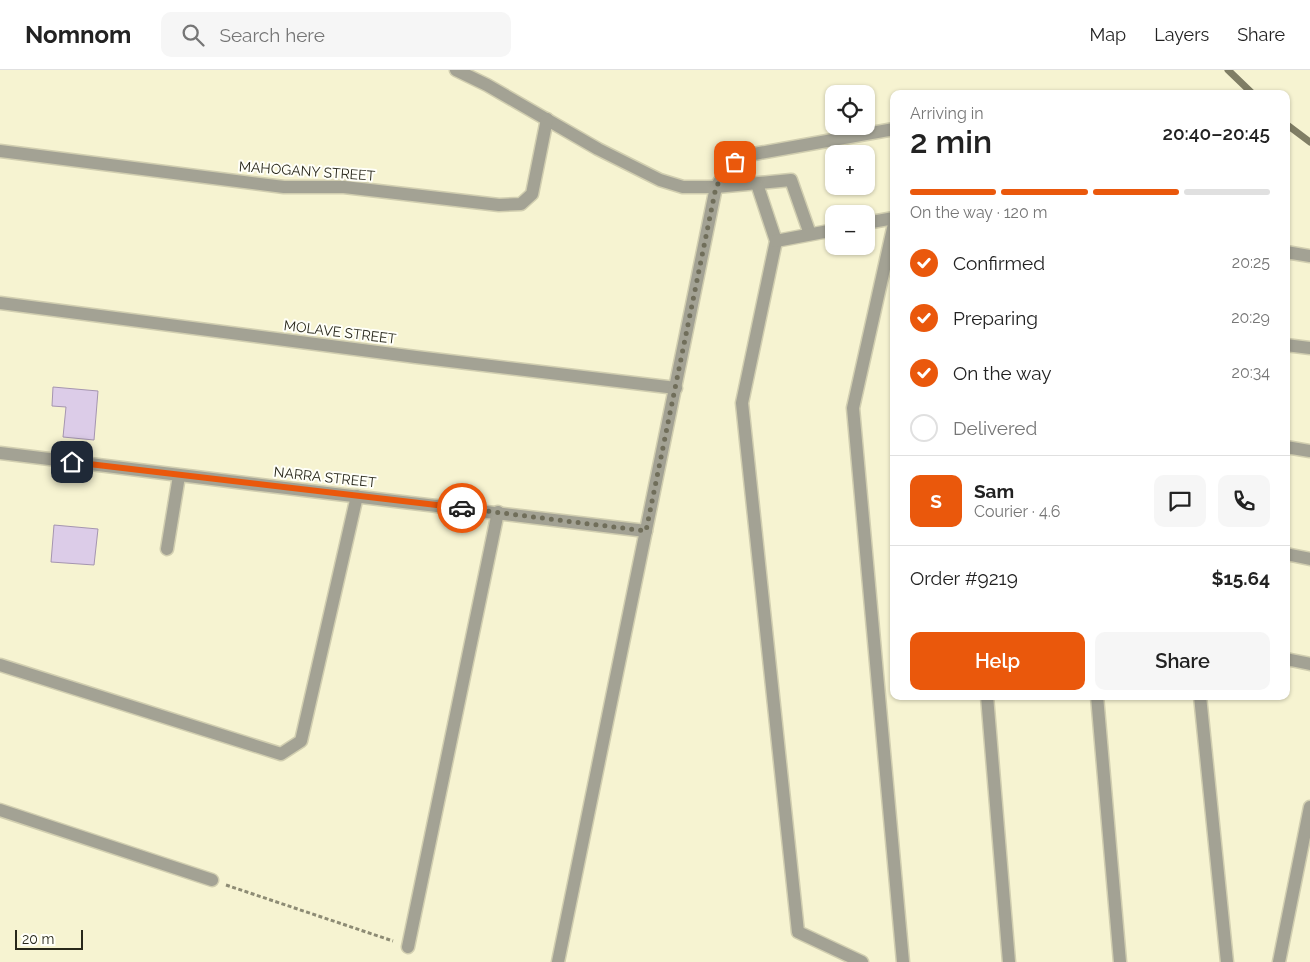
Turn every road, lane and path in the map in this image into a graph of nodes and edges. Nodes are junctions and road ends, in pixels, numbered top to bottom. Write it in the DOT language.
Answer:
graph roads {
  1 [pos="456,70"];
  2 [pos="548,119"];
  3 [pos="890,130"];
  4 [pos="0,151"];
  5 [pos="758,184"];
  6 [pos="716,187"];
  7 [pos="890,219"];
  8 [pos="875,221"];
  9 [pos="825,232"];
  10 [pos="810,234"];
  11 [pos="776,241"];
  12 [pos="890,242"];
  13 [pos="1290,253"];
  14 [pos="1310,256"];
  15 [pos="0,303"];
  16 [pos="1290,346"];
  17 [pos="1310,348"];
  18 [pos="676,388"];
  19 [pos="1290,448"];
  20 [pos="1310,451"];
  21 [pos="0,453"];
  22 [pos="179,476"];
  23 [pos="357,496"];
  24 [pos="498,512"];
  25 [pos="646,531"];
  26 [pos="167,549"];
  27 [pos="1290,555"];
  28 [pos="1310,560"];
  29 [pos="1290,660"];
  30 [pos="0,664"];
  31 [pos="1310,664"];
  32 [pos="987,700"];
  33 [pos="1097,700"];
  34 [pos="1200,700"];
  35 [pos="1310,807"];
  36 [pos="0,810"];
  37 [pos="212,880"];
  38 [pos="408,947"];
  39 [pos="558,962"];
  40 [pos="862,962"];
  41 [pos="903,962"];
  42 [pos="1009,962"];
  43 [pos="1120,962"];
  44 [pos="1227,962"];
  45 [pos="1279,962"];
  1 -- 2 [label="street"];
  2 -- 4 [label="street, MAHOGANY STREET"];
  2 -- 6 [label="street"];
  3 -- 6 [label="street"];
  5 -- 6 [label="street"];
  5 -- 10 [label="street"];
  5 -- 11 [label="street"];
  6 -- 18 [label="street"];
  7 -- 8 [label="street"];
  9 -- 10 [label="street"];
  10 -- 11 [label="street"];
  11 -- 40 [label="street"];
  12 -- 41 [label="street"];
  13 -- 14 [label="street"];
  15 -- 18 [label="street, MOLAVE STREET"];
  16 -- 17 [label="street"];
  18 -- 25 [label="street"];
  19 -- 20 [label="street"];
  21 -- 22 [label="street, NARRA STREET"];
  22 -- 23 [label="street, NARRA STREET"];
  22 -- 26 [label="street"];
  23 -- 24 [label="street, NARRA STREET"];
  23 -- 30 [label="street"];
  24 -- 25 [label="street, NARRA STREET"];
  24 -- 38 [label="street"];
  25 -- 39 [label="street"];
  27 -- 28 [label="street"];
  29 -- 31 [label="street"];
  32 -- 42 [label="street"];
  33 -- 43 [label="street"];
  34 -- 44 [label="street"];
  35 -- 45 [label="street"];
  36 -- 37 [label="street"];
  37 -- 38 [label="path"];
}
